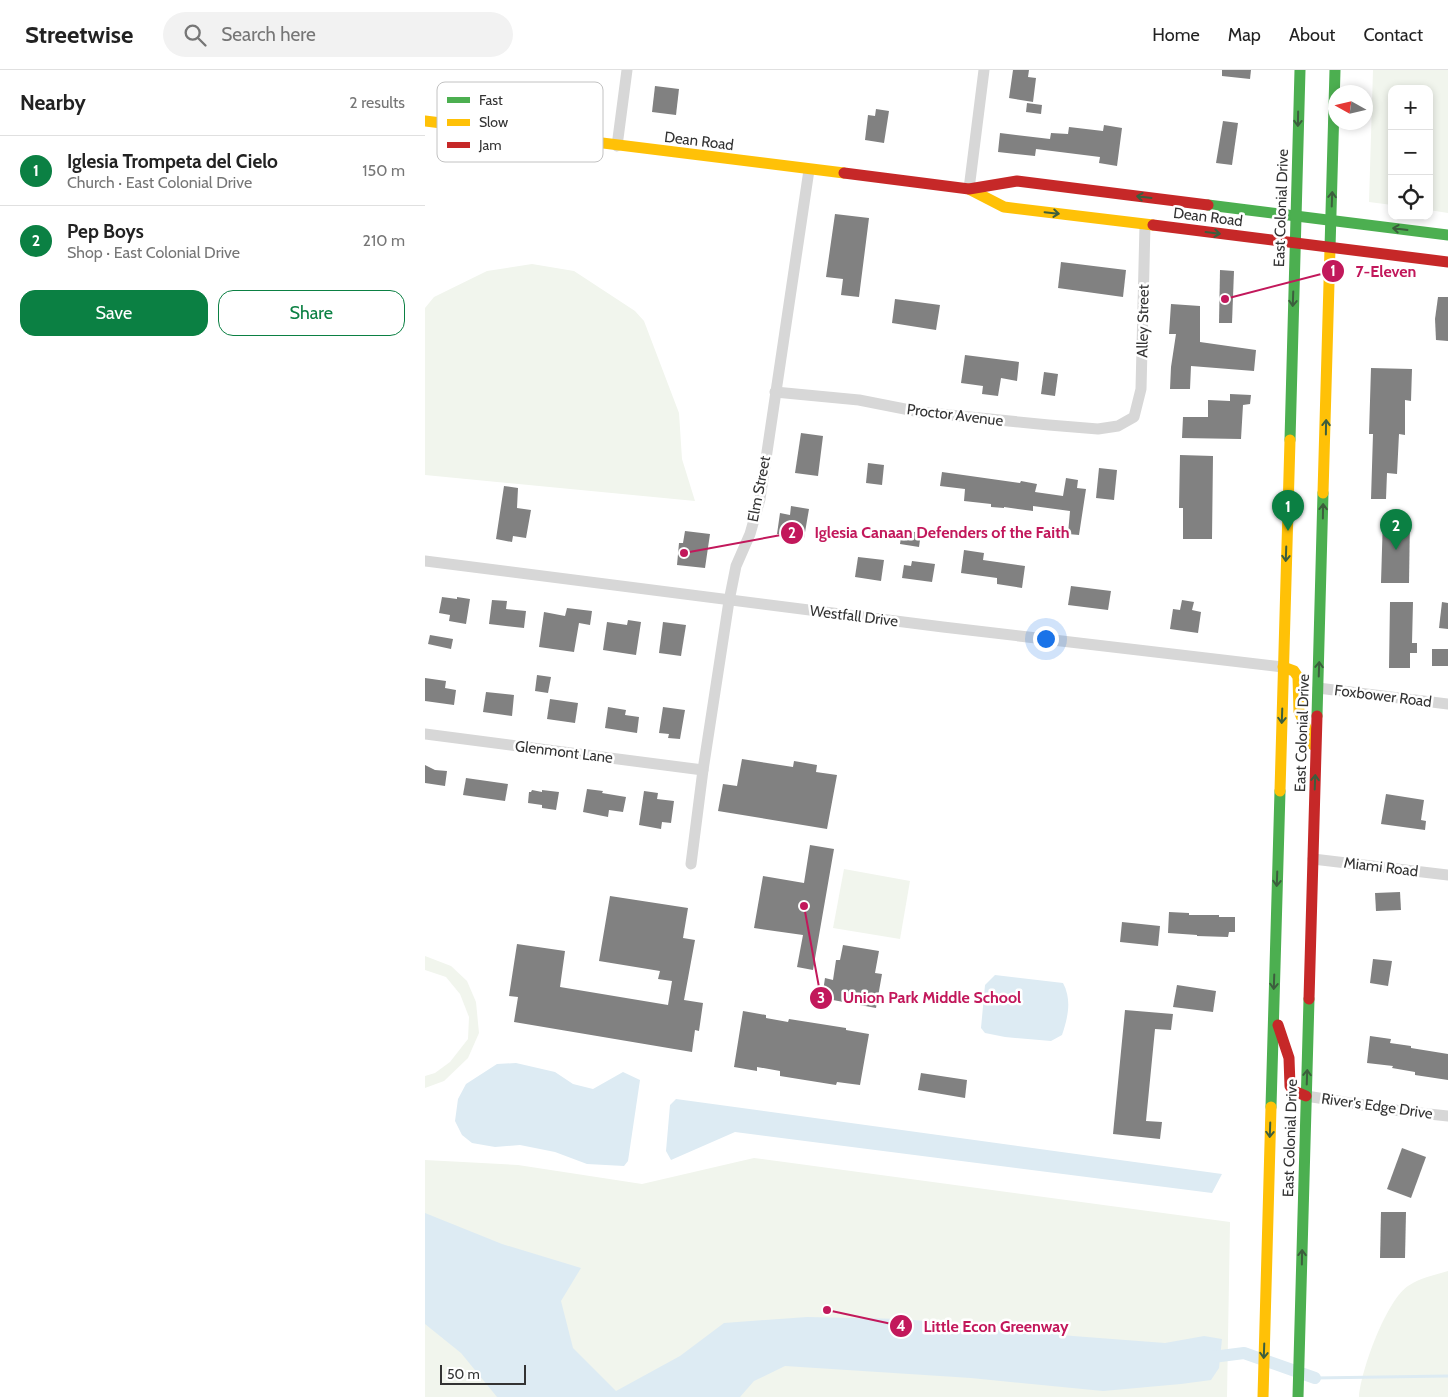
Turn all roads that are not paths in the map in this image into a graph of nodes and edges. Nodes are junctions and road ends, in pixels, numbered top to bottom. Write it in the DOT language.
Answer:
graph roads {
  1 [pos="627,70"];
  2 [pos="984,70"];
  3 [pos="1300,70"];
  4 [pos="1335,70"];
  5 [pos="603,144"];
  6 [pos="617,146"];
  7 [pos="809,170"];
  8 [pos="969,189"];
  9 [pos="1296,216"];
  10 [pos="1331,220"];
  11 [pos="1145,224"];
  12 [pos="1448,235"];
  13 [pos="1295,243"];
  14 [pos="1330,248"];
  15 [pos="1448,262"];
  16 [pos="775,392"];
  17 [pos="1134,417"];
  18 [pos="425,561"];
  19 [pos="729,601"];
  20 [pos="1283,667"];
  21 [pos="1318,688"];
  22 [pos="1448,704"];
  23 [pos="425,734"];
  24 [pos="1316,752"];
  25 [pos="703,770"];
  26 [pos="1313,859"];
  27 [pos="691,864"];
  28 [pos="1448,875"];
  29 [pos="1273,1011"];
  30 [pos="1306,1096"];
  31 [pos="1448,1116"];
  32 [pos="1263,1397"];
  33 [pos="1298,1397"];
  1 -- 6 [label="street"];
  2 -- 8 [label="street"];
  3 -- 9 [label="main road, East Colonial Drive, one-way"];
  10 -- 4 [label="main road, East Colonial Drive, one-way"];
  5 -- 6 [label="main road, Dean Road"];
  6 -- 7 [label="main road, Dean Road"];
  7 -- 8 [label="main road, Dean Road"];
  7 -- 16 [label="street, Elm Street"];
  9 -- 8 [label="main road, Dean Road, one-way"];
  8 -- 11 [label="main road, Dean Road, one-way"];
  9 -- 10 [label="main road, Dean Road"];
  9 -- 13 [label="main road, East Colonial Drive"];
  12 -- 10 [label="main road, Dean Road, one-way"];
  10 -- 14 [label="main road, East Colonial Drive"];
  11 -- 13 [label="main road, Dean Road, one-way"];
  11 -- 17 [label="street, Alley Street"];
  13 -- 14 [label="main road, Dean Road"];
  13 -- 20 [label="main road, East Colonial Drive, one-way"];
  14 -- 15 [label="main road, Dean Road"];
  21 -- 14 [label="main road, East Colonial Drive, one-way"];
  16 -- 17 [label="street, Proctor Avenue"];
  16 -- 19 [label="street, Elm Street"];
  18 -- 19 [label="street, Westfall Drive"];
  19 -- 20 [label="street, Westfall Drive"];
  19 -- 25 [label="street, Elm Street"];
  20 -- 24 [label="main road"];
  20 -- 29 [label="main road, East Colonial Drive, one-way"];
  21 -- 22 [label="street, Foxbower Road"];
  21 -- 24 [label="main road, East Colonial Drive"];
  23 -- 25 [label="street, Glenmont Lane"];
  26 -- 24 [label="main road, East Colonial Drive, one-way"];
  25 -- 27 [label="street, Elm Street"];
  26 -- 28 [label="street, Miami Road"];
  30 -- 26 [label="main road, East Colonial Drive, one-way"];
  29 -- 30 [label="main road"];
  29 -- 32 [label="main road, East Colonial Drive, one-way"];
  30 -- 31 [label="street, River's Edge Drive"];
  33 -- 30 [label="main road, East Colonial Drive, one-way"];
}
